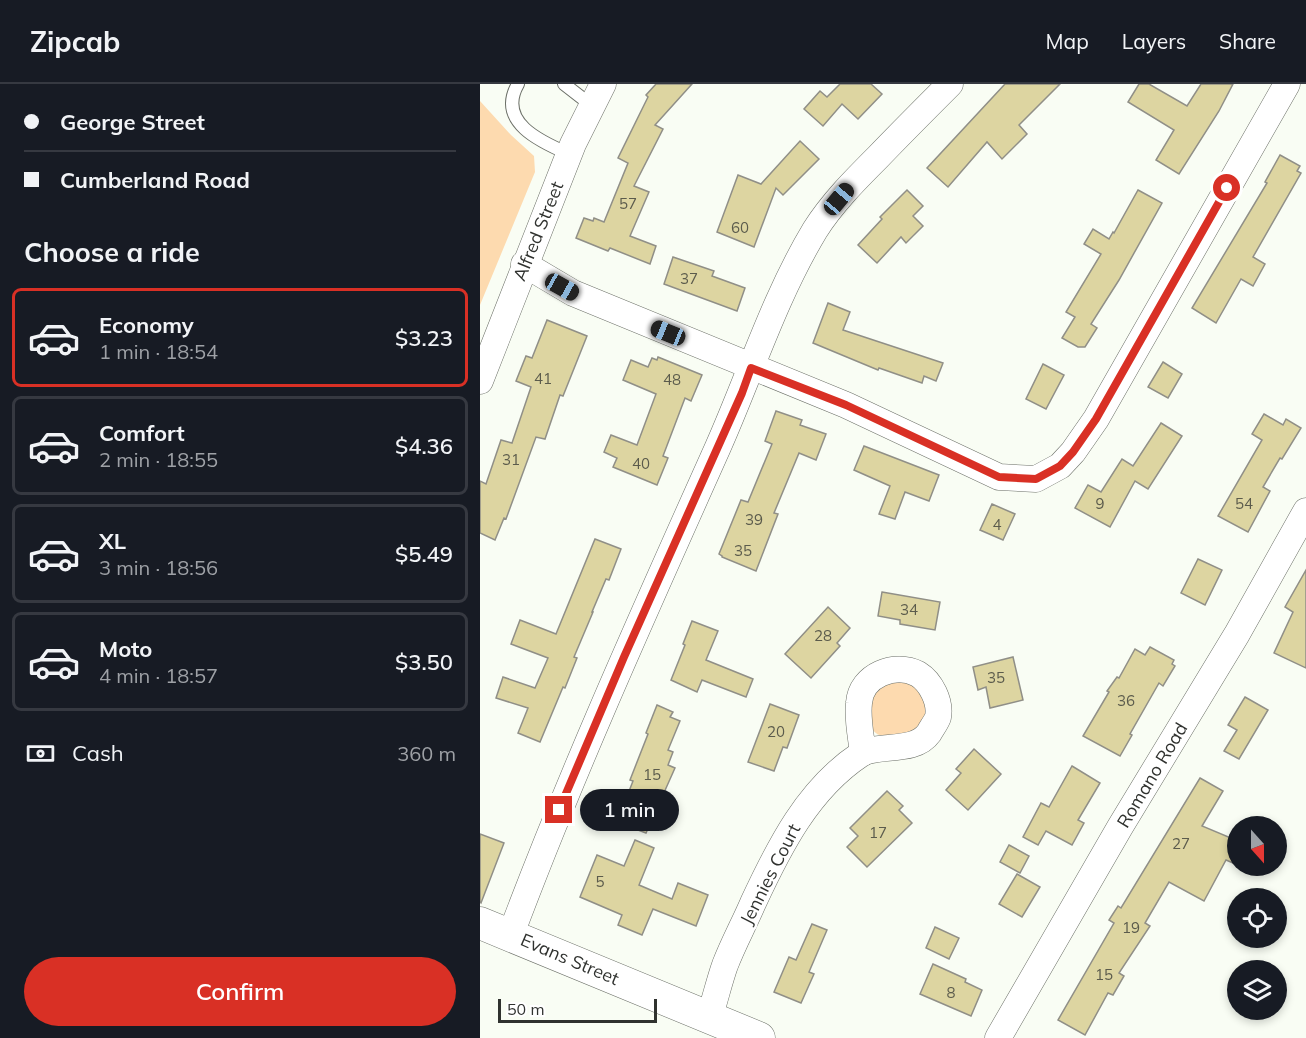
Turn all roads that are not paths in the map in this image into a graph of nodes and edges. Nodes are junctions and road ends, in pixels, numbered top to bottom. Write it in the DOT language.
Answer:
graph roads {
  1 [pos="518,84"];
  2 [pos="564,84"];
  3 [pos="950,84"];
  4 [pos="1287,84"];
  5 [pos="597,95"];
  6 [pos="569,154"];
  7 [pos="524,264"];
  8 [pos="751,368"];
  9 [pos="480,381"];
  10 [pos="1306,511"];
  11 [pos="863,753"];
  12 [pos="480,923"];
  13 [pos="511,934"];
  14 [pos="709,1018"];
  15 [pos="759,1038"];
  16 [pos="998,1038"];
  1 -- 6 [label="lane"];
  2 -- 5 [label="lane"];
  3 -- 8 [label="street"];
  4 -- 8 [label="street"];
  5 -- 6 [label="street, Alfred Street"];
  6 -- 7 [label="street, Alfred Street"];
  7 -- 8 [label="street"];
  7 -- 9 [label="street, Alfred Street"];
  8 -- 13 [label="street"];
  10 -- 16 [label="street, Romano Road"];
  11 -- 14 [label="street, Jennies Court"];
  12 -- 13 [label="street, Evans Street"];
  13 -- 14 [label="street, Evans Street"];
  14 -- 15 [label="street, Evans Street"];
}
